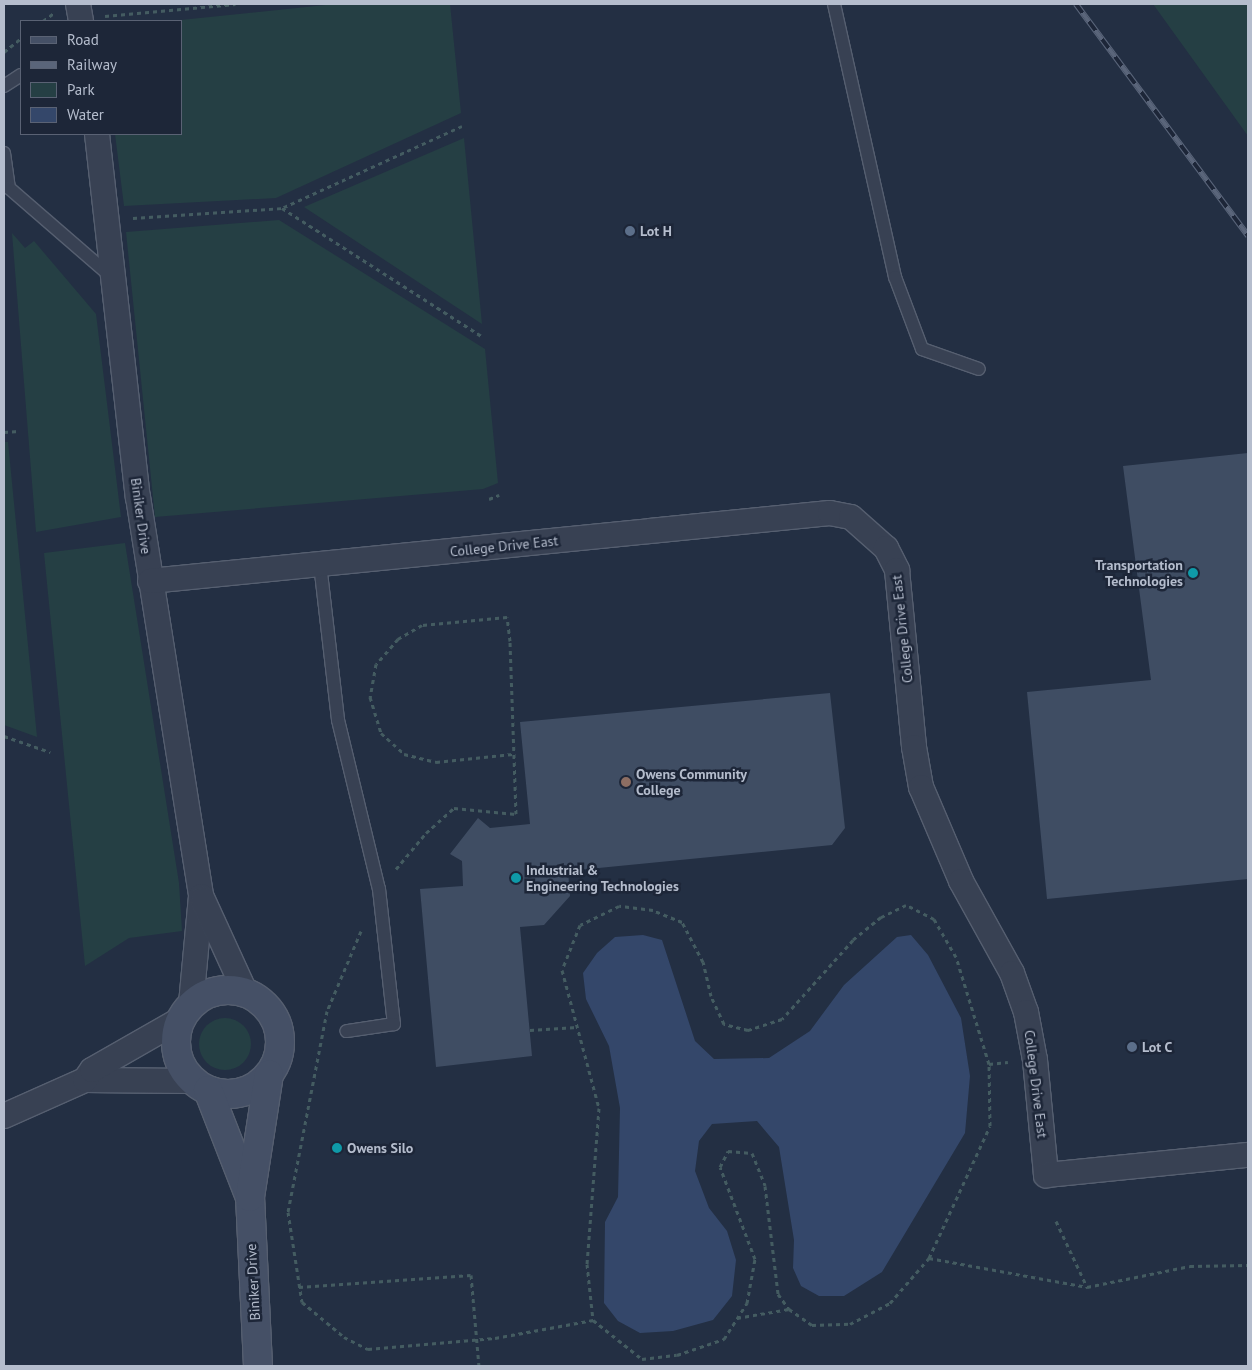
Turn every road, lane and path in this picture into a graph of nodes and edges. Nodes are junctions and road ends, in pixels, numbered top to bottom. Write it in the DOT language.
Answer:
graph roads {
  1 [pos="235,4"];
  2 [pos="834,4"];
  3 [pos="80,13"];
  4 [pos="44,20"];
  5 [pos="20,39"];
  6 [pos="4,52"];
  7 [pos="20,76"];
  8 [pos="4,86"];
  9 [pos="462,126"];
  10 [pos="97,135"];
  11 [pos="4,153"];
  12 [pos="282,208"];
  13 [pos="106,220"];
  14 [pos="113,278"];
  15 [pos="483,337"];
  16 [pos="979,369"];
  17 [pos="19,431"];
  18 [pos="4,432"];
  19 [pos="499,495"];
  20 [pos="489,499"];
  21 [pos="320,564"];
  22 [pos="150,581"];
  23 [pos="4,736"];
  24 [pos="50,752"];
  25 [pos="514,754"];
  26 [pos="379,889"];
  27 [pos="201,896"];
  28 [pos="246,994"];
  29 [pos="186,1011"];
  30 [pos="577,1026"];
  31 [pos="530,1030"];
  32 [pos="347,1031"];
  33 [pos="269,1074"];
  34 [pos="85,1080"];
  35 [pos="201,1086"];
  36 [pos="4,1116"];
  37 [pos="1248,1155"];
  38 [pos="250,1197"];
  39 [pos="1056,1221"];
  40 [pos="929,1258"];
  41 [pos="1248,1265"];
  42 [pos="300,1287"];
  43 [pos="1087,1287"];
  44 [pos="789,1309"];
  45 [pos="737,1318"];
  46 [pos="593,1320"];
  47 [pos="258,1366"];
  48 [pos="478,1366"];
  1 -- 3 [label="path"];
  2 -- 16 [label="lane"];
  3 -- 4 [label="path"];
  5 -- 6 [label="path"];
  7 -- 8 [label="lane"];
  9 -- 12 [label="path"];
  10 -- 13 [label="street, Biniker Drive"];
  11 -- 14 [label="lane"];
  12 -- 13 [label="path"];
  12 -- 15 [label="path"];
  13 -- 14 [label="street, Biniker Drive"];
  14 -- 22 [label="street, Biniker Drive"];
  17 -- 18 [label="path"];
  19 -- 20 [label="path"];
  21 -- 22 [label="street, College Drive East"];
  21 -- 26 [label="lane"];
  21 -- 37 [label="street, College Drive East"];
  22 -- 27 [label="street, Biniker Drive"];
  23 -- 24 [label="path"];
  25 -- 25 [label="path"];
  25 -- 26 [label="path"];
  26 -- 32 [label="lane"];
  26 -- 42 [label="path"];
  27 -- 28 [label="street, Biniker Drive"];
  27 -- 29 [label="street, Biniker Drive"];
  28 -- 29 [label="street"];
  28 -- 33 [label="street"];
  29 -- 34 [label="street"];
  29 -- 35 [label="street"];
  30 -- 31 [label="path"];
  30 -- 40 [label="path"];
  30 -- 46 [label="path"];
  33 -- 35 [label="street"];
  33 -- 38 [label="street, Biniker Drive"];
  34 -- 35 [label="street"];
  34 -- 36 [label="street"];
  35 -- 38 [label="street, Biniker Drive"];
  38 -- 47 [label="street, Biniker Drive"];
  39 -- 43 [label="path"];
  40 -- 43 [label="path"];
  40 -- 44 [label="path"];
  41 -- 43 [label="path"];
  42 -- 46 [label="path"];
  42 -- 48 [label="path, bridge"];
  44 -- 45 [label="path"];
  44 -- 45 [label="path"];
  45 -- 46 [label="path"];
}
